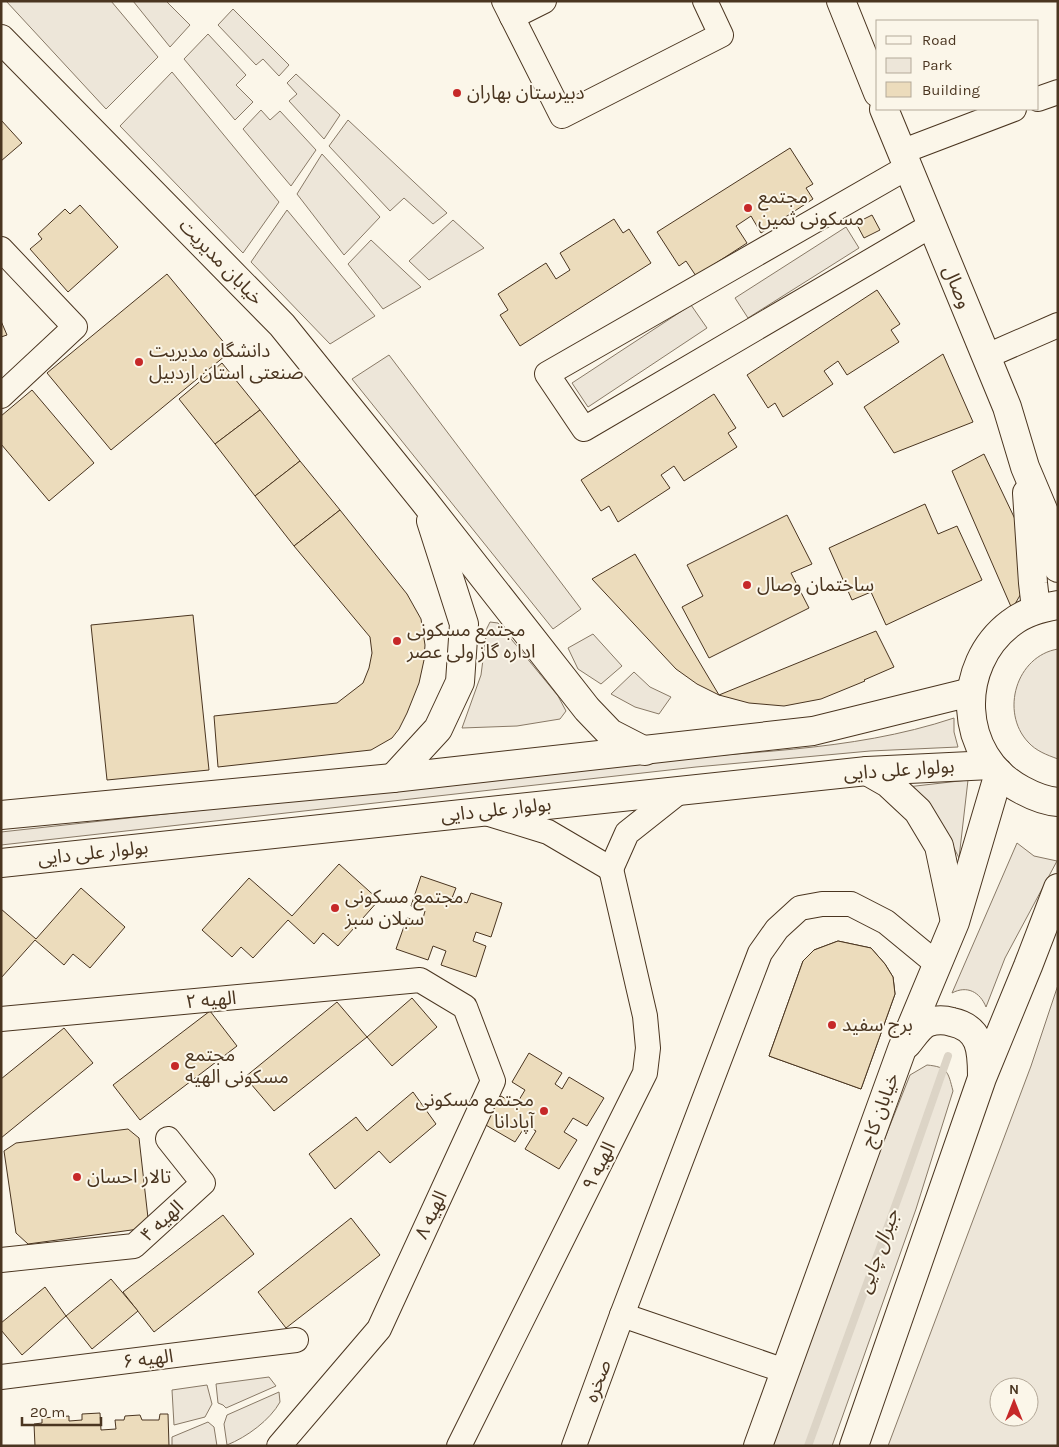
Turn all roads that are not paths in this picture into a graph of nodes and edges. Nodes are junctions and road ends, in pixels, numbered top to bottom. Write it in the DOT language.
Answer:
graph roads {
  1 [pos="544,1"];
  2 [pos="705,1"];
  3 [pos="841,1"];
  4 [pos="508,9"];
  5 [pos="1,39"];
  6 [pos="876,88"];
  7 [pos="1058,92"];
  8 [pos="1039,99"];
  9 [pos="884,110"];
  10 [pos="1012,110"];
  11 [pos="904,160"];
  12 [pos="932,225"];
  13 [pos="1,249"];
  14 [pos="1058,325"];
  15 [pos="987,356"];
  16 [pos="1,396"];
  17 [pos="1025,467"];
  18 [pos="424,500"];
  19 [pos="1058,568"];
  20 [pos="1047,607"];
  21 [pos="971,692"];
  22 [pos="645,751"];
  23 [pos="995,769"];
  24 [pos="867,771"];
  25 [pos="393,778"];
  26 [pos="680,791"];
  27 [pos="1058,802"];
  28 [pos="483,812"];
  29 [pos="1,815"];
  30 [pos="1,863"];
  31 [pos="612,869"];
  32 [pos="1058,888"];
  33 [pos="955,922"];
  34 [pos="937,964"];
  35 [pos="420,980"];
  36 [pos="1,1020"];
  37 [pos="902,1049"];
  38 [pos="982,1078"];
  39 [pos="168,1139"];
  40 [pos="1,1260"];
  41 [pos="622,1315"];
  42 [pos="296,1340"];
  43 [pos="785,1371"];
  44 [pos="1,1377"];
  45 [pos="278,1446"];
  46 [pos="460,1446"];
  47 [pos="574,1446"];
  48 [pos="758,1446"];
  49 [pos="854,1446"];
  1 -- 4 [label="street"];
  2 -- 4 [label="street"];
  3 -- 6 [label="main road"];
  5 -- 18 [label="main road, خیابان مدیریت"];
  7 -- 8 [label="street"];
  9 -- 11 [label="main road, وصال"];
  10 -- 11 [label="street"];
  11 -- 12 [label="main road, وصال"];
  11 -- 12 [label="street"];
  12 -- 15 [label="main road, وصال"];
  13 -- 16 [label="street"];
  14 -- 15 [label="street"];
  15 -- 17 [label="main road, وصال"];
  17 -- 19 [label="main road"];
  17 -- 20 [label="main road"];
  18 -- 22 [label="main road, خیابان مدیریت"];
  18 -- 25 [label="main road, خیابان مدیریت"];
  20 -- 21 [label="main road"];
  21 -- 22 [label="main road"];
  21 -- 23 [label="main road"];
  22 -- 25 [label="main road"];
  23 -- 24 [label="main road, بولوار علی دایی"];
  23 -- 27 [label="main road"];
  23 -- 33 [label="main road, خیابان کاج"];
  24 -- 26 [label="main road, بولوار علی دایی"];
  24 -- 33 [label="main road"];
  25 -- 29 [label="main road"];
  26 -- 28 [label="main road, بولوار علی دایی"];
  26 -- 31 [label="street"];
  28 -- 30 [label="main road, بولوار علی دایی"];
  28 -- 31 [label="street"];
  31 -- 46 [label="street, الهیه ۹"];
  32 -- 38 [label="main road"];
  33 -- 34 [label="main road, خیابان کاج"];
  34 -- 37 [label="main road, خیابان کاج"];
  34 -- 41 [label="street, صخره"];
  35 -- 36 [label="street, الهیه ۲"];
  35 -- 45 [label="street, الهیه ۸"];
  37 -- 38 [label="main road"];
  37 -- 43 [label="main road, خیابان کاج"];
  38 -- 49 [label="main road"];
  39 -- 40 [label="street, الهیه ۴"];
  41 -- 43 [label="street"];
  41 -- 47 [label="street, صخره"];
  42 -- 44 [label="street, الهیه ۶"];
  43 -- 48 [label="main road, خیابان کاج"];
}
